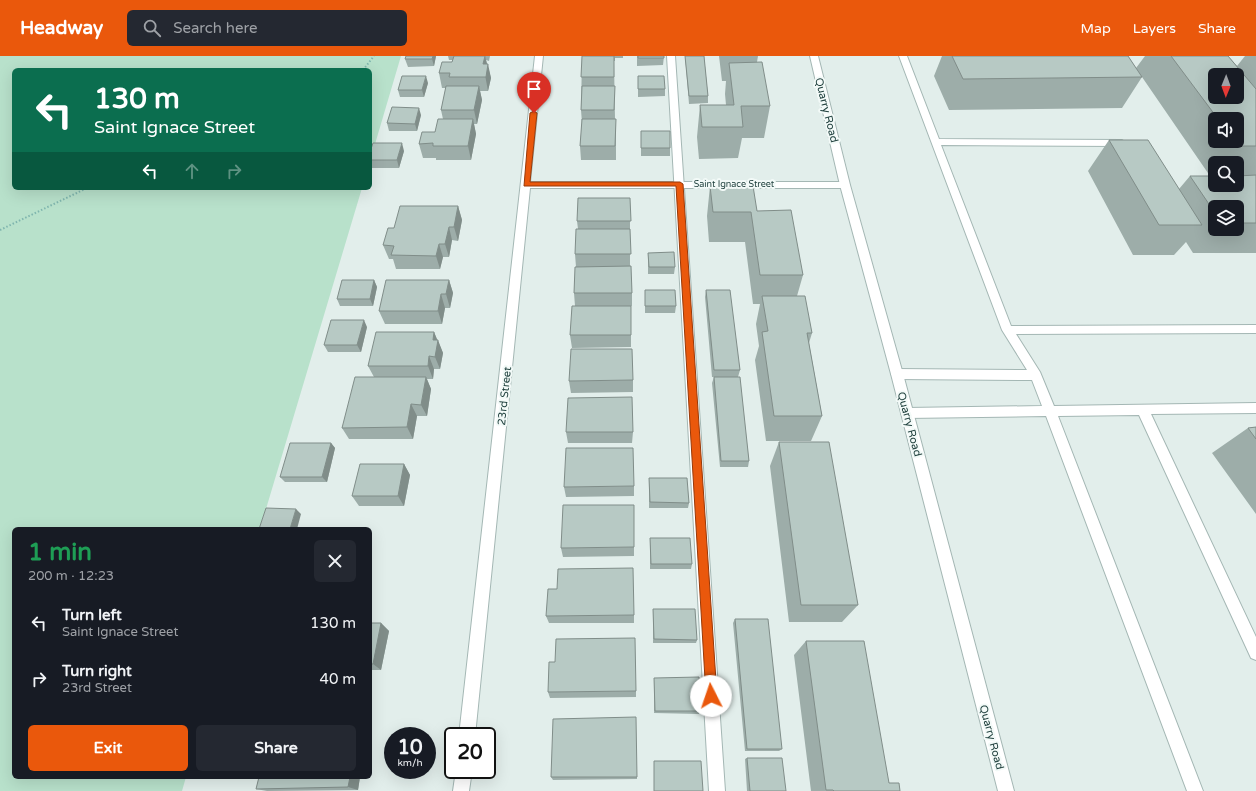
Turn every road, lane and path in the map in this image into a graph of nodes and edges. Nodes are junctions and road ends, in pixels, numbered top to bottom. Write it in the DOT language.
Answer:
graph roads {
  1 [pos="374,56"];
  2 [pos="539,56"];
  3 [pos="671,56"];
  4 [pos="814,56"];
  5 [pos="903,56"];
  6 [pos="365,68"];
  7 [pos="936,142"];
  8 [pos="1134,143"];
  9 [pos="680,184"];
  10 [pos="526,185"];
  11 [pos="845,185"];
  12 [pos="83,190"];
  13 [pos="0,230"];
  14 [pos="1256,329"];
  15 [pos="1006,330"];
  16 [pos="897,374"];
  17 [pos="1036,374"];
  18 [pos="1256,408"];
  19 [pos="1142,409"];
  20 [pos="1050,411"];
  21 [pos="907,413"];
  22 [pos="1242,624"];
  23 [pos="1256,628"];
  24 [pos="1256,653"];
  25 [pos="468,727"];
  26 [pos="463,779"];
  27 [pos="461,791"];
  28 [pos="717,791"];
  29 [pos="1006,791"];
  30 [pos="1195,791"];
  1 -- 6 [label="path"];
  2 -- 10 [label="street, 23rd Street"];
  3 -- 9 [label="street"];
  4 -- 11 [label="street, Quarry Road"];
  5 -- 7 [label="street"];
  7 -- 8 [label="street"];
  7 -- 15 [label="street"];
  9 -- 10 [label="street, Saint Ignace Street"];
  9 -- 11 [label="street, Saint Ignace Street"];
  9 -- 28 [label="street"];
  10 -- 25 [label="street, 23rd Street"];
  11 -- 16 [label="street, Quarry Road"];
  12 -- 13 [label="path"];
  14 -- 15 [label="street"];
  15 -- 17 [label="street"];
  16 -- 17 [label="street"];
  16 -- 21 [label="street, Quarry Road"];
  17 -- 20 [label="street"];
  18 -- 19 [label="street"];
  19 -- 20 [label="street"];
  19 -- 22 [label="street"];
  20 -- 21 [label="street"];
  20 -- 30 [label="street"];
  21 -- 29 [label="street, Quarry Road"];
  22 -- 23 [label="street"];
  22 -- 24 [label="street"];
  26 -- 27 [label="street"];
}
